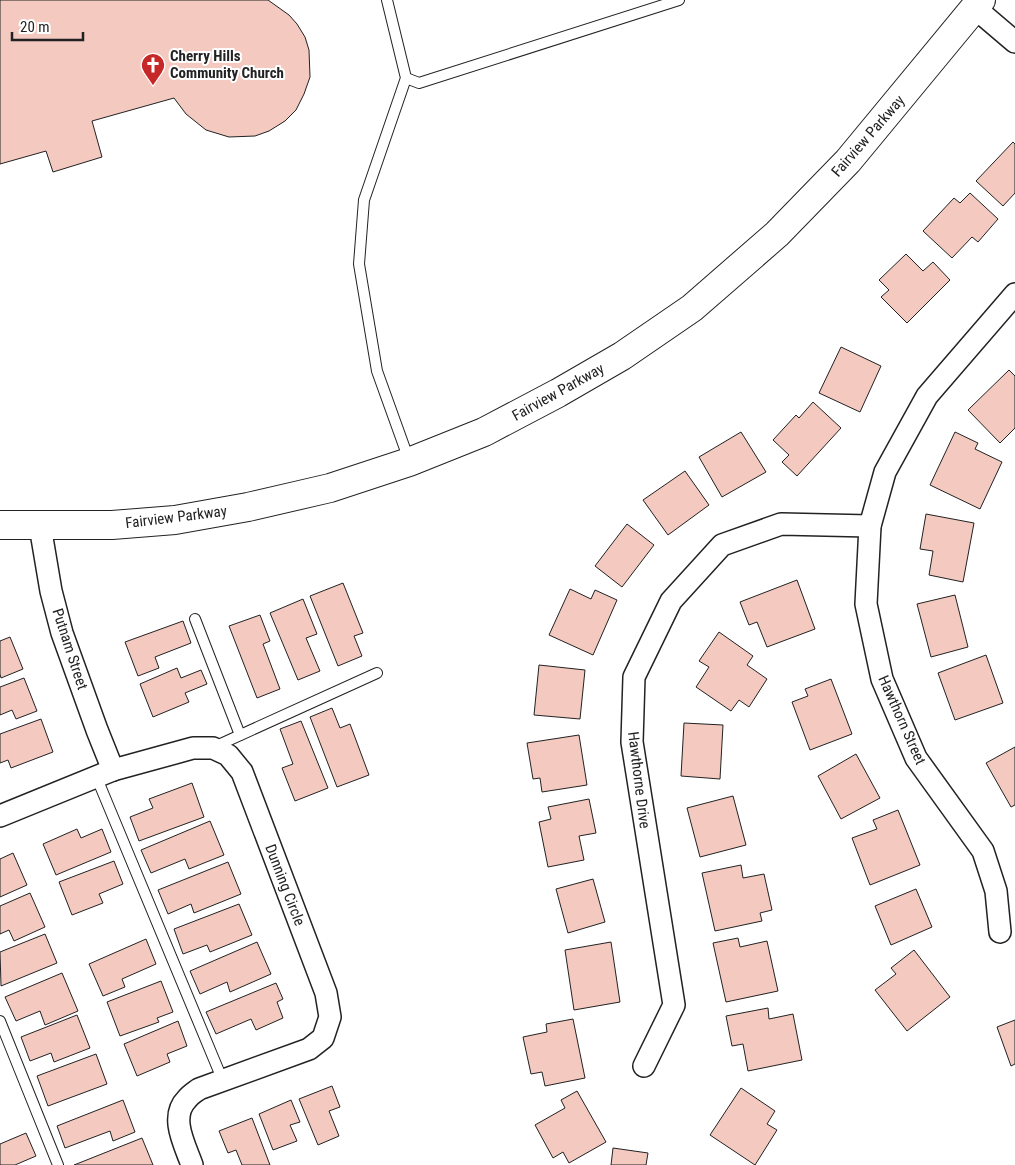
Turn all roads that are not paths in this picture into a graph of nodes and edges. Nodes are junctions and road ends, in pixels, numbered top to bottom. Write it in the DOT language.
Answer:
graph roads {
  1 [pos="388,0"];
  2 [pos="679,0"];
  3 [pos="978,4"];
  4 [pos="1015,42"];
  5 [pos="406,78"];
  6 [pos="1015,294"];
  7 [pos="409,462"];
  8 [pos="0,525"];
  9 [pos="40,526"];
  10 [pos="870,526"];
  11 [pos="195,619"];
  12 [pos="377,673"];
  13 [pos="240,735"];
  14 [pos="213,748"];
  15 [pos="105,773"];
  16 [pos="0,815"];
  17 [pos="1000,932"];
  18 [pos="0,1021"];
  19 [pos="644,1066"];
  20 [pos="223,1081"];
  21 [pos="58,1165"];
  22 [pos="192,1165"];
  1 -- 5 [label="lane"];
  2 -- 5 [label="lane"];
  3 -- 4 [label="street"];
  3 -- 7 [label="main road, Fairview Parkway"];
  5 -- 7 [label="lane"];
  6 -- 10 [label="street, Hawthorn Street"];
  7 -- 9 [label="main road, Fairview Parkway"];
  8 -- 9 [label="main road, Fairview Parkway"];
  9 -- 15 [label="street, Putnam Street"];
  10 -- 17 [label="street, Hawthorn Street"];
  10 -- 19 [label="street, Hawthorne Drive"];
  11 -- 13 [label="lane"];
  12 -- 13 [label="lane"];
  13 -- 14 [label="lane"];
  14 -- 15 [label="street"];
  14 -- 20 [label="street, Dunning Circle"];
  15 -- 16 [label="street"];
  15 -- 20 [label="lane"];
  18 -- 21 [label="lane"];
  20 -- 22 [label="street, Dunning Circle"];
}
